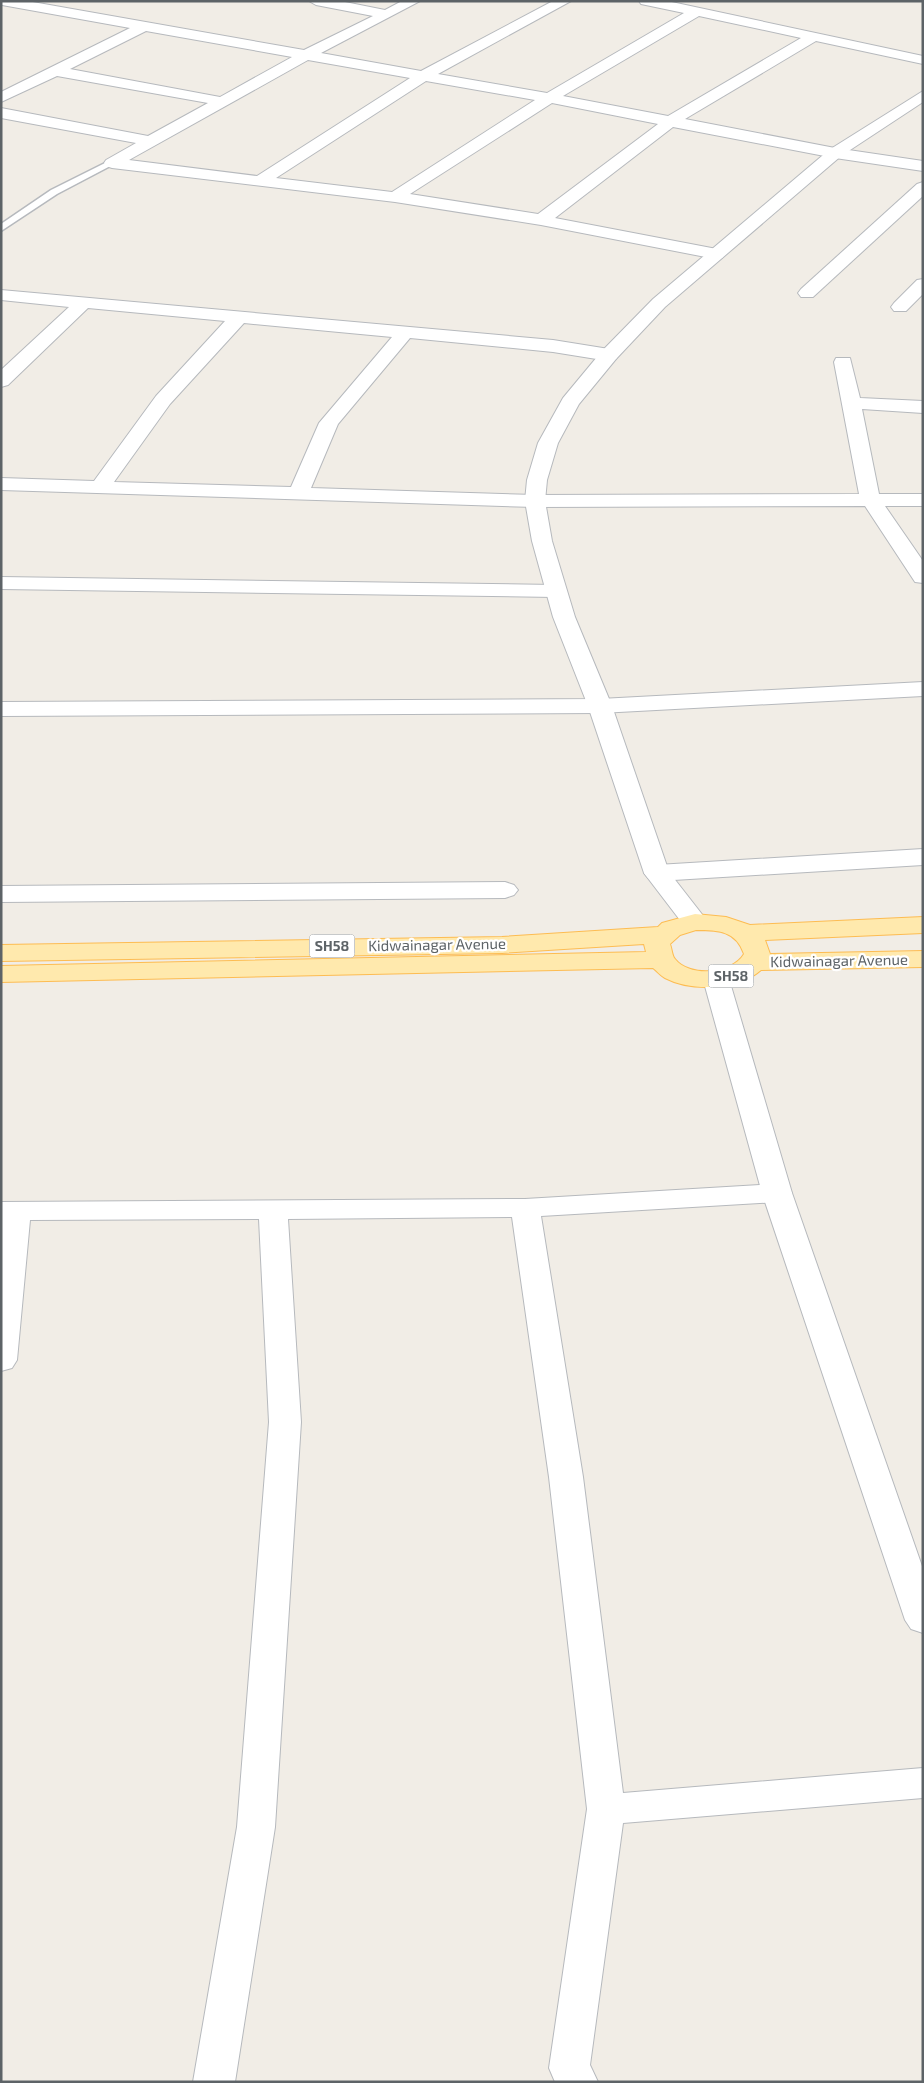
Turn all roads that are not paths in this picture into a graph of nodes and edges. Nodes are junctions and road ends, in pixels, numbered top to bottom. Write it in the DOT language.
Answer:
graph roads {
  1 [pos="2,1"];
  2 [pos="316,1"];
  3 [pos="413,1"];
  4 [pos="564,1"];
  5 [pos="646,1"];
  6 [pos="696,12"];
  7 [pos="386,14"];
  8 [pos="143,27"];
  9 [pos="813,37"];
  10 [pos="306,54"];
  11 [pos="923,60"];
  12 [pos="55,71"];
  13 [pos="422,76"];
  14 [pos="923,96"];
  15 [pos="1,98"];
  16 [pos="549,98"];
  17 [pos="220,101"];
  18 [pos="1,114"];
  19 [pos="671,121"];
  20 [pos="148,141"];
  21 [pos="835,152"];
  22 [pos="112,163"];
  23 [pos="923,166"];
  24 [pos="260,181"];
  25 [pos="923,187"];
  26 [pos="395,197"];
  27 [pos="541,220"];
  28 [pos="1,228"];
  29 [pos="716,254"];
  30 [pos="923,284"];
  31 [pos="807,293"];
  32 [pos="1,295"];
  33 [pos="84,302"];
  34 [pos="900,307"];
  35 [pos="239,317"];
  36 [pos="405,333"];
  37 [pos="609,355"];
  38 [pos="843,362"];
  39 [pos="1,381"];
  40 [pos="850,403"];
  41 [pos="923,407"];
  42 [pos="1,484"];
  43 [pos="101,486"];
  44 [pos="298,492"];
  45 [pos="870,499"];
  46 [pos="923,500"];
  47 [pos="535,501"];
  48 [pos="923,577"];
  49 [pos="1,583"];
  50 [pos="555,591"];
  51 [pos="923,689"];
  52 [pos="600,706"];
  53 [pos="1,710"];
  54 [pos="923,857"];
  55 [pos="657,873"];
  56 [pos="505,890"];
  57 [pos="1,894"];
  58 [pos="695,922"];
  59 [pos="923,925"];
  60 [pos="744,933"];
  61 [pos="661,948"];
  62 [pos="1,953"];
  63 [pos="923,959"];
  64 [pos="754,962"];
  65 [pos="1,974"];
  66 [pos="716,979"];
  67 [pos="777,1193"];
  68 [pos="525,1208"];
  69 [pos="273,1210"];
  70 [pos="8,1211"];
  71 [pos="1,1360"];
  72 [pos="923,1620"];
  73 [pos="923,1783"];
  74 [pos="606,1810"];
  75 [pos="214,2082"];
  76 [pos="578,2082"];
  1 -- 8 [label="street"];
  2 -- 7 [label="street"];
  3 -- 7 [label="street"];
  4 -- 13 [label="street"];
  5 -- 6 [label="street"];
  6 -- 9 [label="street"];
  6 -- 16 [label="street"];
  7 -- 10 [label="street"];
  8 -- 10 [label="street"];
  8 -- 12 [label="street"];
  9 -- 11 [label="street"];
  9 -- 19 [label="street"];
  10 -- 13 [label="street"];
  10 -- 17 [label="street"];
  12 -- 15 [label="street"];
  12 -- 17 [label="street"];
  13 -- 16 [label="street"];
  13 -- 24 [label="street"];
  14 -- 21 [label="street"];
  16 -- 19 [label="street"];
  16 -- 26 [label="street"];
  17 -- 20 [label="street"];
  18 -- 20 [label="street"];
  19 -- 21 [label="street"];
  19 -- 27 [label="street"];
  20 -- 22 [label="street"];
  21 -- 23 [label="street"];
  21 -- 29 [label="street"];
  22 -- 24 [label="street"];
  22 -- 28 [label="lane"];
  24 -- 26 [label="street"];
  25 -- 31 [label="street"];
  26 -- 27 [label="street"];
  27 -- 29 [label="street"];
  29 -- 37 [label="street"];
  30 -- 34 [label="street"];
  32 -- 33 [label="street"];
  33 -- 35 [label="street"];
  33 -- 39 [label="street"];
  35 -- 36 [label="street"];
  35 -- 43 [label="street"];
  36 -- 37 [label="street"];
  36 -- 44 [label="street"];
  37 -- 47 [label="street"];
  38 -- 40 [label="street"];
  40 -- 41 [label="street"];
  40 -- 45 [label="street"];
  42 -- 43 [label="street"];
  43 -- 44 [label="street"];
  44 -- 47 [label="street"];
  45 -- 46 [label="street"];
  45 -- 47 [label="street"];
  45 -- 48 [label="street"];
  47 -- 50 [label="street"];
  49 -- 50 [label="street"];
  50 -- 52 [label="street"];
  51 -- 52 [label="street"];
  52 -- 53 [label="street"];
  52 -- 55 [label="street"];
  54 -- 55 [label="street"];
  55 -- 58 [label="street"];
  56 -- 57 [label="street"];
  58 -- 60 [label="main road, SH58"];
  58 -- 61 [label="main road, SH58"];
  59 -- 60 [label="main road, Kidwainagar Avenue / SH58"];
  60 -- 64 [label="main road, SH58"];
  61 -- 62 [label="main road, Kidwainagar Avenue / SH58"];
  61 -- 65 [label="main road, Kidwainagar Avenue / SH58"];
  61 -- 66 [label="main road, SH58"];
  63 -- 64 [label="main road, Kidwainagar Avenue / SH58"];
  64 -- 66 [label="main road, SH58"];
  66 -- 67 [label="street"];
  67 -- 68 [label="street"];
  67 -- 72 [label="street"];
  68 -- 69 [label="street"];
  68 -- 74 [label="street"];
  69 -- 70 [label="street"];
  69 -- 75 [label="street"];
  70 -- 71 [label="street"];
  73 -- 74 [label="street"];
  74 -- 76 [label="street"];
}
